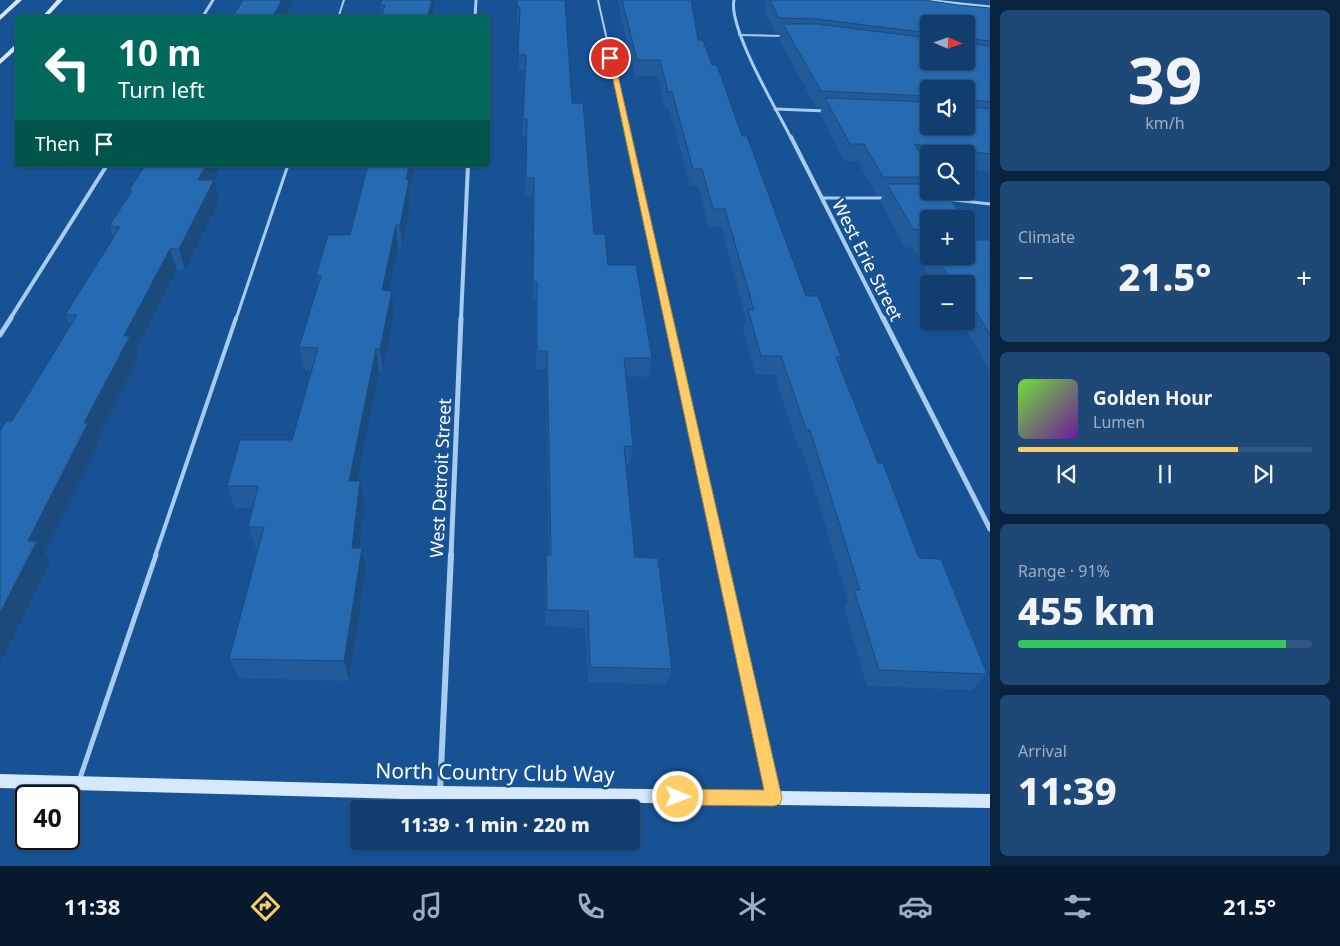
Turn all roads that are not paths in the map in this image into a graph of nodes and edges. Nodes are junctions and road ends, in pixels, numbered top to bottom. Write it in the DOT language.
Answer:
graph roads {
  1 [pos="19,0"];
  2 [pos="60,0"];
  3 [pos="213,0"];
  4 [pos="344,0"];
  5 [pos="476,0"];
  6 [pos="598,0"];
  7 [pos="734,0"];
  8 [pos="924,0"];
  9 [pos="990,8"];
  10 [pos="46,15"];
  11 [pos="204,15"];
  12 [pos="339,15"];
  13 [pos="475,15"];
  14 [pos="0,18"];
  15 [pos="739,35"];
  16 [pos="784,36"];
  17 [pos="15,47"];
  18 [pos="0,62"];
  19 [pos="775,109"];
  20 [pos="827,110"];
  21 [pos="106,167"];
  22 [pos="287,167"];
  23 [pos="468,167"];
  24 [pos="822,198"];
  25 [pos="892,198"];
  26 [pos="957,200"];
  27 [pos="990,204"];
  28 [pos="0,335"];
  29 [pos="990,529"];
  30 [pos="0,781"];
  31 [pos="78,784"];
  32 [pos="440,792"];
  33 [pos="774,798"];
  34 [pos="990,801"];
  1 -- 14 [label="street"];
  2 -- 10 [label="street"];
  3 -- 11 [label="street"];
  4 -- 12 [label="lane"];
  5 -- 13 [label="street"];
  6 -- 33 [label="lane"];
  7 -- 15 [label="street, West Erie Street"];
  8 -- 9 [label="street"];
  15 -- 16 [label="lane"];
  15 -- 19 [label="street, West Erie Street"];
  17 -- 18 [label="street"];
  19 -- 20 [label="street"];
  19 -- 24 [label="street, West Erie Street"];
  21 -- 28 [label="street"];
  22 -- 31 [label="lane"];
  23 -- 32 [label="street, West Detroit Street"];
  24 -- 25 [label="lane"];
  24 -- 29 [label="street, West Erie Street"];
  26 -- 27 [label="lane"];
  30 -- 31 [label="street, North Country Club Way"];
  31 -- 32 [label="street, North Country Club Way"];
  32 -- 33 [label="street, North Country Club Way"];
  33 -- 34 [label="street, North Country Club Way"];
}
